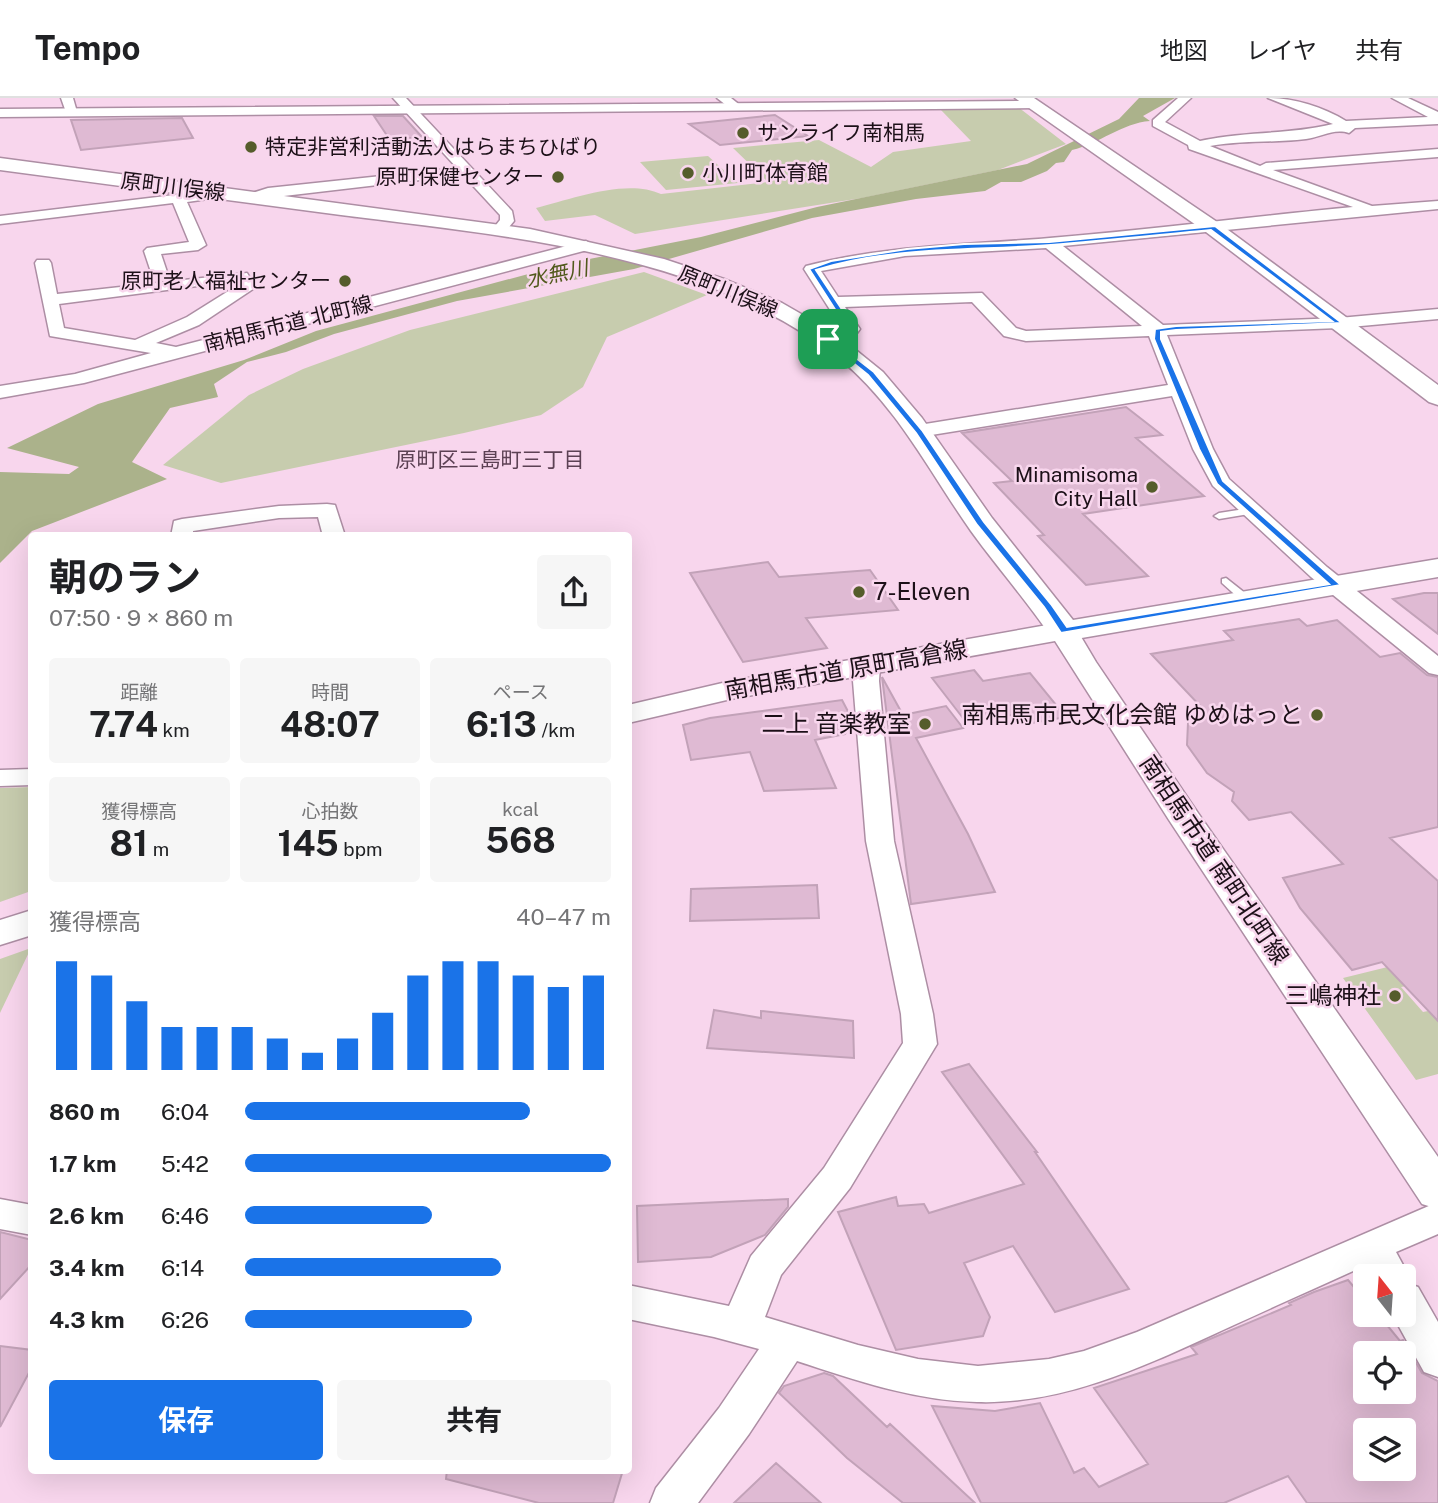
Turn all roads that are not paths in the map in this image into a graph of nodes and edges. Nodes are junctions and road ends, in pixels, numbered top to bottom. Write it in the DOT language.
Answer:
graph roads {
  1 [pos="1185,98"];
  2 [pos="1274,98"];
  3 [pos="1398,98"];
  4 [pos="729,102"];
  5 [pos="1027,102"];
  6 [pos="404,104"];
  7 [pos="69,105"];
  8 [pos="0,113"];
  9 [pos="1438,118"];
  10 [pos="1346,125"];
  11 [pos="1194,146"];
  12 [pos="1438,153"];
  13 [pos="1402,156"];
  14 [pos="0,164"];
  15 [pos="1256,168"];
  16 [pos="465,171"];
  17 [pos="224,193"];
  18 [pos="254,197"];
  19 [pos="178,200"];
  20 [pos="1438,205"];
  21 [pos="1414,206"];
  22 [pos="1376,210"];
  23 [pos="1438,218"];
  24 [pos="0,220"];
  25 [pos="1213,228"];
  26 [pos="499,230"];
  27 [pos="1049,243"];
  28 [pos="591,247"];
  29 [pos="43,263"];
  30 [pos="159,272"];
  31 [pos="50,300"];
  32 [pos="833,302"];
  33 [pos="1438,314"];
  34 [pos="1339,323"];
  35 [pos="1158,330"];
  36 [pos="828,339"];
  37 [pos="138,345"];
  38 [pos="176,352"];
  39 [pos="0,374"];
  40 [pos="91,374"];
  41 [pos="1180,389"];
  42 [pos="0,392"];
  43 [pos="1438,397"];
  44 [pos="919,431"];
  45 [pos="1251,511"];
  46 [pos="1219,516"];
  47 [pos="182,532"];
  48 [pos="333,532"];
  49 [pos="1438,568"];
  50 [pos="1336,585"];
  51 [pos="1064,631"];
  52 [pos="868,665"];
  53 [pos="1438,668"];
  54 [pos="632,713"];
  55 [pos="28,777"];
  56 [pos="0,778"];
  57 [pos="28,923"];
  58 [pos="0,933"];
  59 [pos="1438,1192"];
  60 [pos="0,1214"];
  61 [pos="1438,1217"];
  62 [pos="28,1219"];
  63 [pos="1381,1260"];
  64 [pos="632,1303"];
  65 [pos="1416,1320"];
  66 [pos="741,1327"];
  67 [pos="787,1342"];
  68 [pos="1438,1359"];
  69 [pos="672,1503"];
  1 -- 11 [label="street"];
  2 -- 10 [label="street"];
  3 -- 9 [label="street"];
  4 -- 5 [label="street"];
  4 -- 6 [label="street"];
  5 -- 25 [label="main road"];
  6 -- 7 [label="street"];
  6 -- 16 [label="street"];
  7 -- 8 [label="street"];
  9 -- 10 [label="street"];
  10 -- 11 [label="street"];
  10 -- 13 [label="street"];
  11 -- 15 [label="street"];
  12 -- 13 [label="street"];
  13 -- 15 [label="street"];
  14 -- 17 [label="main road, 原町川俣線"];
  15 -- 22 [label="street"];
  16 -- 18 [label="street"];
  16 -- 26 [label="street"];
  17 -- 18 [label="main road, 原町川俣線"];
  17 -- 19 [label="street"];
  18 -- 26 [label="main road, 原町川俣線"];
  19 -- 24 [label="street"];
  19 -- 30 [label="street"];
  20 -- 21 [label="street"];
  21 -- 22 [label="street"];
  21 -- 23 [label="street"];
  22 -- 25 [label="street"];
  25 -- 27 [label="street"];
  25 -- 34 [label="main road"];
  26 -- 28 [label="main road, 原町川俣線"];
  27 -- 32 [label="street"];
  27 -- 35 [label="street"];
  28 -- 36 [label="main road, 原町川俣線"];
  28 -- 38 [label="street, 南相馬市道 北町線"];
  29 -- 31 [label="street, 南相馬市道 北町線"];
  31 -- 37 [label="street, 南相馬市道 北町線"];
  31 -- 37 [label="street"];
  32 -- 35 [label="street"];
  32 -- 36 [label="street"];
  33 -- 34 [label="street"];
  34 -- 35 [label="street"];
  34 -- 43 [label="main road"];
  35 -- 41 [label="street"];
  36 -- 44 [label="main road, 原町川俣線"];
  37 -- 38 [label="street, 南相馬市道 北町線"];
  38 -- 40 [label="street"];
  39 -- 40 [label="street"];
  40 -- 42 [label="street"];
  41 -- 44 [label="street"];
  41 -- 45 [label="street"];
  44 -- 51 [label="main road, 原町川俣線"];
  45 -- 46 [label="lane"];
  45 -- 50 [label="street"];
  47 -- 48 [label="street"];
  49 -- 50 [label="main road"];
  50 -- 51 [label="main road"];
  50 -- 53 [label="street"];
  51 -- 52 [label="street, 南相馬市道 原町高倉線"];
  51 -- 59 [label="street, 南相馬市道 南町北町線"];
  52 -- 54 [label="street, 南相馬市道 原町高倉線"];
  52 -- 66 [label="street"];
  55 -- 56 [label="street"];
  57 -- 58 [label="street"];
  60 -- 62 [label="street"];
  61 -- 63 [label="street"];
  63 -- 67 [label="street"];
  64 -- 66 [label="street"];
  65 -- 68 [label="street"];
  66 -- 67 [label="street"];
  67 -- 69 [label="street"];
}
